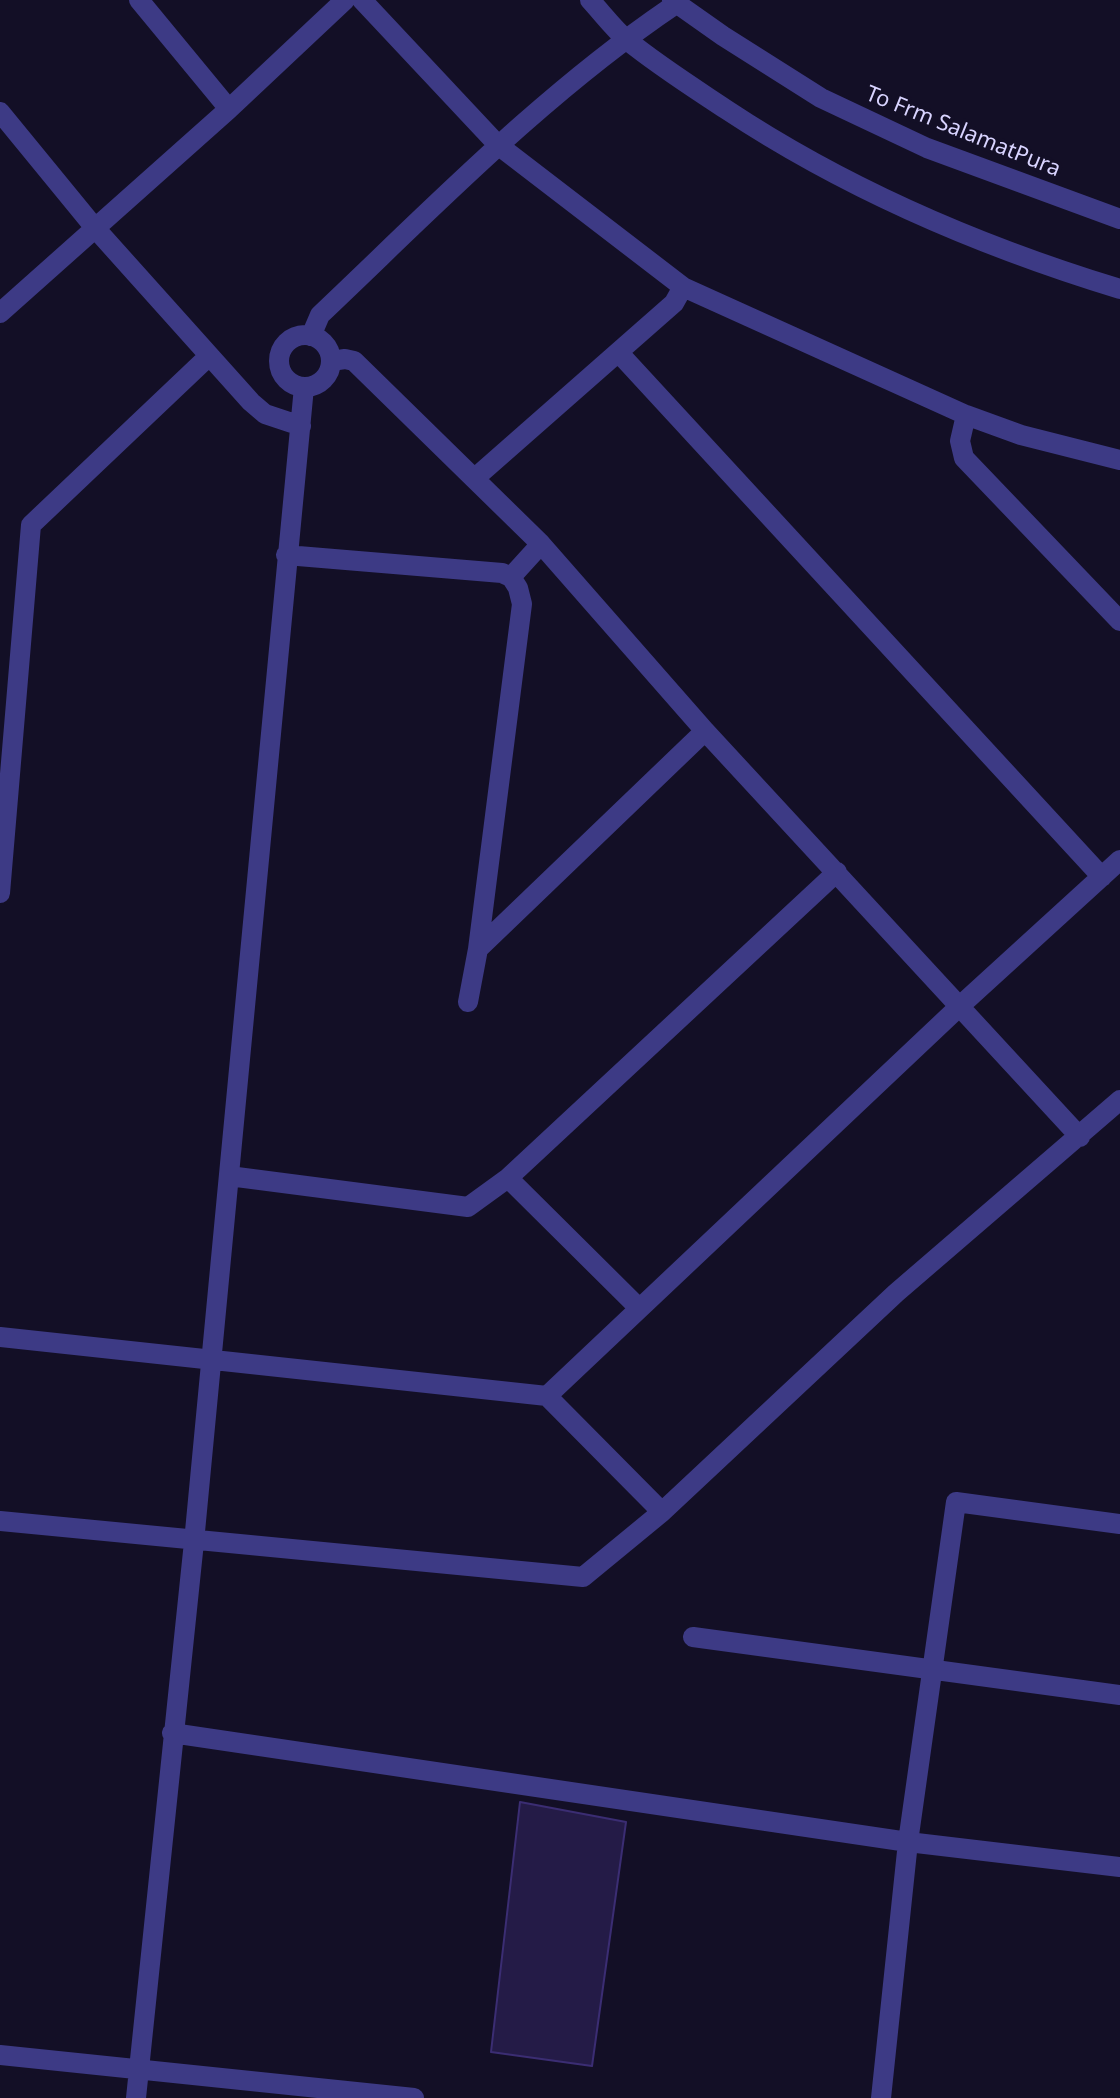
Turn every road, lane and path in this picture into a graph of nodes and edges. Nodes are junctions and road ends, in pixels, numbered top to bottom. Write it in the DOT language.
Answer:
graph roads {
  1 [pos="139,0"];
  2 [pos="345,0"];
  3 [pos="362,0"];
  4 [pos="590,0"];
  5 [pos="675,1"];
  6 [pos="625,39"];
  7 [pos="229,109"];
  8 [pos="0,112"];
  9 [pos="498,145"];
  10 [pos="1120,219"];
  11 [pos="95,228"];
  12 [pos="683,287"];
  13 [pos="1120,289"];
  14 [pos="0,313"];
  15 [pos="311,336"];
  16 [pos="619,353"];
  17 [pos="208,357"];
  18 [pos="331,361"];
  19 [pos="304,387"];
  20 [pos="966,415"];
  21 [pos="301,426"];
  22 [pos="1120,460"];
  23 [pos="475,478"];
  24 [pos="541,544"];
  25 [pos="286,555"];
  26 [pos="511,577"];
  27 [pos="1120,621"];
  28 [pos="705,731"];
  29 [pos="1120,860"];
  30 [pos="837,872"];
  31 [pos="1102,877"];
  32 [pos="0,893"];
  33 [pos="478,949"];
  34 [pos="468,1002"];
  35 [pos="961,1005"];
  36 [pos="1120,1100"];
  37 [pos="1080,1137"];
  38 [pos="229,1176"];
  39 [pos="508,1178"];
  40 [pos="639,1308"];
  41 [pos="0,1337"];
  42 [pos="211,1360"];
  43 [pos="547,1396"];
  44 [pos="662,1512"];
  45 [pos="0,1521"];
  46 [pos="1120,1524"];
  47 [pos="194,1542"];
  48 [pos="693,1637"];
  49 [pos="933,1669"];
  50 [pos="1120,1695"];
  51 [pos="172,1733"];
  52 [pos="908,1842"];
  53 [pos="1120,1867"];
  54 [pos="0,2055"];
  55 [pos="140,2069"];
  56 [pos="136,2098"];
  57 [pos="414,2098"];
  58 [pos="881,2098"];
  1 -- 7 [label="street"];
  2 -- 7 [label="street"];
  3 -- 9 [label="street"];
  4 -- 6 [label="street"];
  5 -- 6 [label="street"];
  5 -- 10 [label="street, To Frm SalamatPura"];
  6 -- 9 [label="street"];
  6 -- 13 [label="street"];
  7 -- 11 [label="street"];
  8 -- 11 [label="street"];
  9 -- 12 [label="street"];
  9 -- 15 [label="street"];
  11 -- 14 [label="street"];
  11 -- 17 [label="street"];
  12 -- 16 [label="street"];
  12 -- 20 [label="street"];
  15 -- 18 [label="street"];
  15 -- 19 [label="street"];
  16 -- 23 [label="street"];
  16 -- 31 [label="street"];
  17 -- 21 [label="street"];
  17 -- 32 [label="street"];
  18 -- 19 [label="street"];
  18 -- 23 [label="street"];
  19 -- 21 [label="street"];
  20 -- 22 [label="street"];
  20 -- 27 [label="street"];
  21 -- 25 [label="street"];
  23 -- 24 [label="street"];
  24 -- 26 [label="street"];
  24 -- 28 [label="street"];
  25 -- 26 [label="street"];
  25 -- 38 [label="street"];
  26 -- 33 [label="street"];
  28 -- 30 [label="street"];
  28 -- 33 [label="street"];
  29 -- 31 [label="street"];
  30 -- 35 [label="street"];
  30 -- 39 [label="street"];
  31 -- 35 [label="street"];
  33 -- 34 [label="street"];
  35 -- 37 [label="street"];
  35 -- 40 [label="street"];
  36 -- 37 [label="street"];
  37 -- 44 [label="street"];
  38 -- 39 [label="street"];
  38 -- 42 [label="street"];
  39 -- 40 [label="street"];
  40 -- 43 [label="street"];
  41 -- 42 [label="street"];
  42 -- 43 [label="street"];
  42 -- 47 [label="street"];
  43 -- 44 [label="street"];
  44 -- 47 [label="street"];
  45 -- 47 [label="street"];
  46 -- 49 [label="street"];
  47 -- 51 [label="street"];
  48 -- 49 [label="street"];
  49 -- 50 [label="street"];
  49 -- 52 [label="street"];
  51 -- 52 [label="street"];
  51 -- 55 [label="street"];
  52 -- 53 [label="street"];
  52 -- 58 [label="street"];
  54 -- 55 [label="street"];
  55 -- 56 [label="street"];
  55 -- 57 [label="street"];
}
